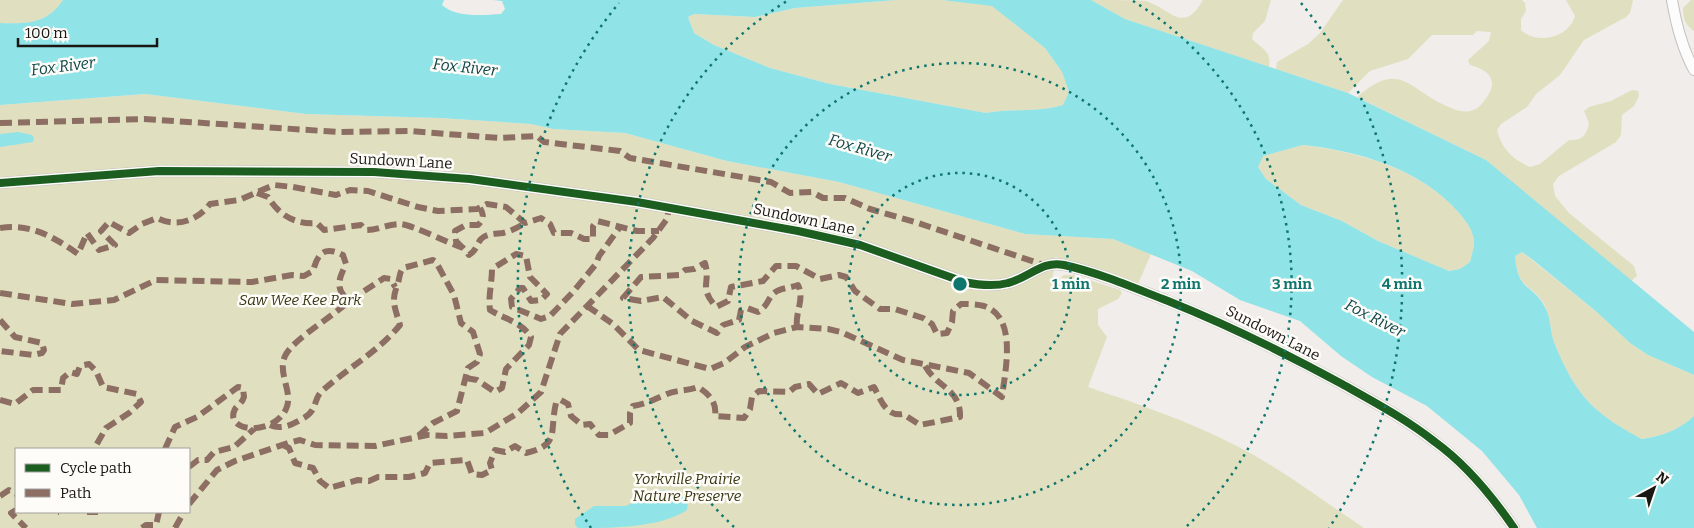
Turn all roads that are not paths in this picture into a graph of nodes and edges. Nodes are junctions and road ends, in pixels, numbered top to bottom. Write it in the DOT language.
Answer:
graph roads {
  1 [pos="1672,0"];
  2 [pos="1694,70"];
  3 [pos="0,183"];
  4 [pos="1514,528"];
  1 -- 2 [label="street"];
  3 -- 4 [label="street, Sundown Lane"];
}
